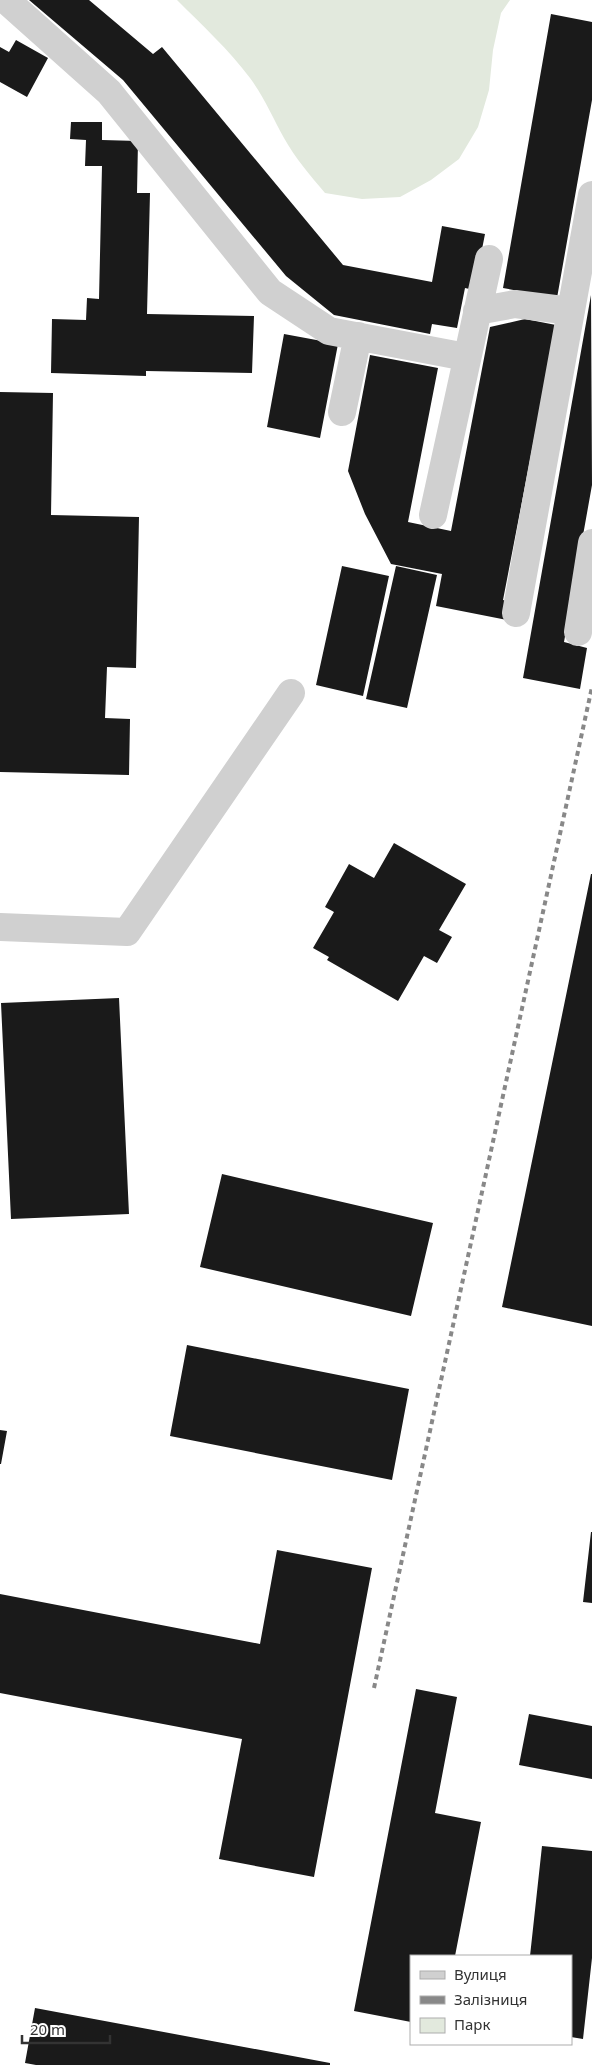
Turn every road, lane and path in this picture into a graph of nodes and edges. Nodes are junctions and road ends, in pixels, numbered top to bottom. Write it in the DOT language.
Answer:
graph roads {
  1 [pos="6,0"];
  2 [pos="592,195"];
  3 [pos="489,259"];
  4 [pos="476,311"];
  5 [pos="571,312"];
  6 [pos="358,336"];
  7 [pos="466,357"];
  8 [pos="342,412"];
  9 [pos="433,515"];
  10 [pos="592,543"];
  11 [pos="516,613"];
  12 [pos="578,632"];
  13 [pos="290,693"];
  14 [pos="0,927"];
  1 -- 6 [label="lane"];
  2 -- 5 [label="lane"];
  3 -- 4 [label="lane"];
  4 -- 5 [label="lane"];
  4 -- 7 [label="lane"];
  5 -- 11 [label="lane"];
  6 -- 7 [label="lane"];
  6 -- 8 [label="lane"];
  7 -- 9 [label="lane"];
  10 -- 12 [label="lane"];
  13 -- 14 [label="lane"];
}
